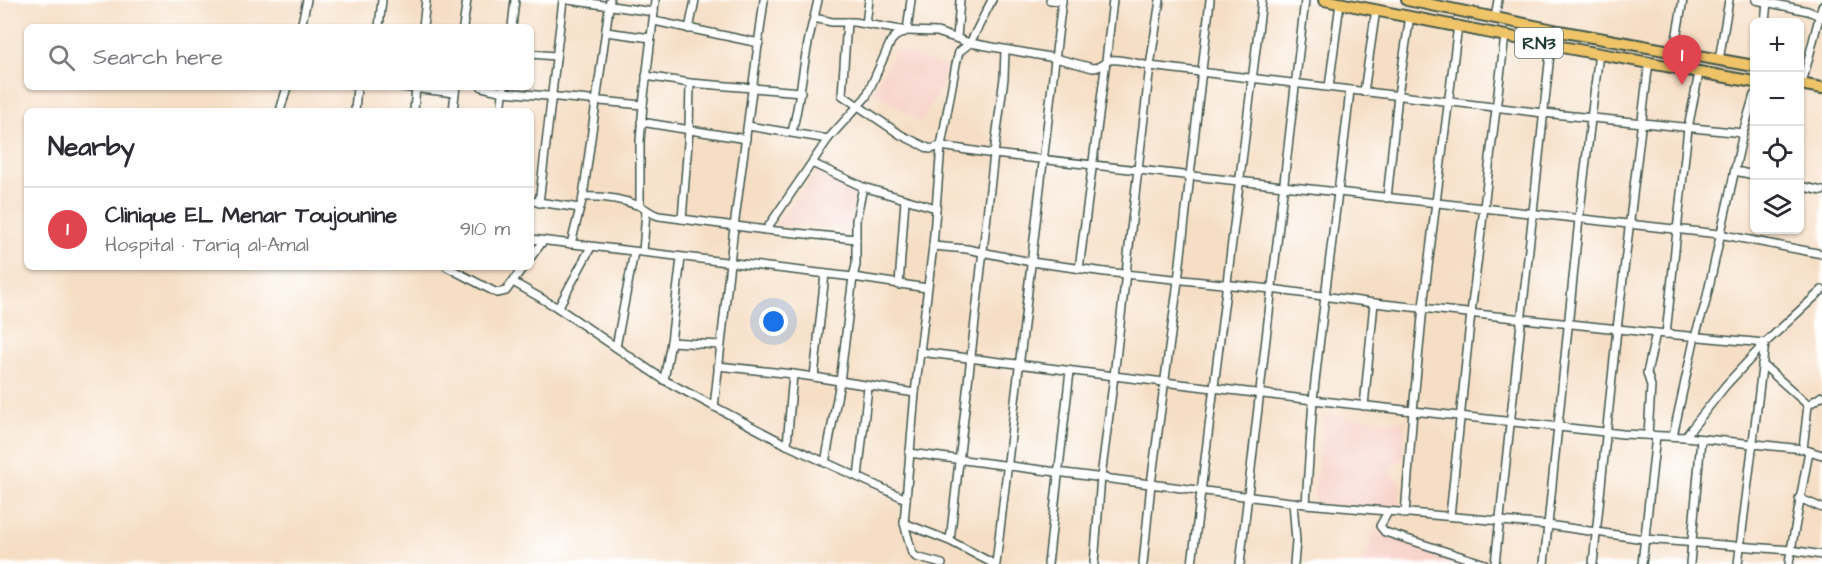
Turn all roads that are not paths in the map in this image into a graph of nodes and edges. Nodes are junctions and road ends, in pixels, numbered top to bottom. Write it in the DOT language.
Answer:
graph roads {
  1 [pos="307,0"];
  2 [pos="382,0"];
  3 [pos="426,0"];
  4 [pos="467,0"];
  5 [pos="515,0"];
  6 [pos="563,0"];
  7 [pos="569,0"];
  8 [pos="655,0"];
  9 [pos="695,0"];
  10 [pos="764,0"];
  11 [pos="817,0"];
  12 [pos="869,0"];
  13 [pos="911,0"];
  14 [pos="960,0"];
  15 [pos="992,0"];
  16 [pos="1050,0"];
  17 [pos="1113,0"];
  18 [pos="1160,0"];
  19 [pos="1210,0"];
  20 [pos="1262,0"];
  21 [pos="1305,0"];
  22 [pos="1324,0"];
  23 [pos="1407,0"];
  24 [pos="1498,0"];
  25 [pos="1683,0"];
  26 [pos="1729,0"];
  27 [pos="1062,1"];
  28 [pos="1762,1"];
  29 [pos="609,3"];
  30 [pos="1340,3"];
  31 [pos="1822,6"];
  32 [pos="1376,9"];
  33 [pos="654,12"];
  34 [pos="1410,16"];
  35 [pos="1821,16"];
  36 [pos="814,18"];
  37 [pos="1495,18"];
  38 [pos="1764,18"];
  39 [pos="654,21"];
  40 [pos="847,22"];
  41 [pos="302,24"];
  42 [pos="379,24"];
  43 [pos="423,24"];
  44 [pos="463,24"];
  45 [pos="512,24"];
  46 [pos="866,24"];
  47 [pos="1458,25"];
  48 [pos="689,29"];
  49 [pos="907,31"];
  50 [pos="606,32"];
  51 [pos="1505,36"];
  52 [pos="651,38"];
  53 [pos="957,38"];
  54 [pos="759,43"];
  55 [pos="970,43"];
  56 [pos="1551,45"];
  57 [pos="1005,50"];
  58 [pos="1674,50"];
  59 [pos="1599,53"];
  60 [pos="534,54"];
  61 [pos="555,56"];
  62 [pos="1055,58"];
  63 [pos="1719,60"];
  64 [pos="1106,62"];
  65 [pos="1649,62"];
  66 [pos="1750,65"];
  67 [pos="1150,66"];
  68 [pos="1202,72"];
  69 [pos="1699,73"];
  70 [pos="1804,74"];
  71 [pos="646,76"];
  72 [pos="1251,78"];
  73 [pos="1750,81"];
  74 [pos="690,83"];
  75 [pos="1296,84"];
  76 [pos="1804,85"];
  77 [pos="1329,87"];
  78 [pos="753,88"];
  79 [pos="1822,88"];
  80 [pos="286,90"];
  81 [pos="357,90"];
  82 [pos="416,90"];
  83 [pos="455,90"];
  84 [pos="504,90"];
  85 [pos="511,90"];
  86 [pos="1350,90"];
  87 [pos="801,92"];
  88 [pos="1364,92"];
  89 [pos="1398,95"];
  90 [pos="550,96"];
  91 [pos="597,100"];
  92 [pos="1448,102"];
  93 [pos="643,105"];
  94 [pos="859,106"];
  95 [pos="1496,107"];
  96 [pos="281,108"];
  97 [pos="355,108"];
  98 [pos="414,108"];
  99 [pos="453,108"];
  100 [pos="501,108"];
  101 [pos="1750,111"];
  102 [pos="1544,113"];
  103 [pos="1590,119"];
  104 [pos="641,122"];
  105 [pos="1640,124"];
  106 [pos="748,126"];
  107 [pos="1688,128"];
  108 [pos="689,130"];
  109 [pos="792,132"];
  110 [pos="1743,134"];
  111 [pos="746,139"];
  112 [pos="828,139"];
  113 [pos="941,146"];
  114 [pos="994,154"];
  115 [pos="1045,160"];
  116 [pos="812,163"];
  117 [pos="1092,164"];
  118 [pos="1138,169"];
  119 [pos="1734,171"];
  120 [pos="1750,174"];
  121 [pos="1189,176"];
  122 [pos="1238,182"];
  123 [pos="863,187"];
  124 [pos="1284,187"];
  125 [pos="1804,187"];
  126 [pos="1822,191"];
  127 [pos="1339,192"];
  128 [pos="583,197"];
  129 [pos="1387,198"];
  130 [pos="905,200"];
  131 [pos="535,202"];
  132 [pos="1437,202"];
  133 [pos="640,205"];
  134 [pos="580,208"];
  135 [pos="936,208"];
  136 [pos="1484,208"];
  137 [pos="646,212"];
  138 [pos="1532,213"];
  139 [pos="682,219"];
  140 [pos="1579,219"];
  141 [pos="1630,225"];
  142 [pos="734,227"];
  143 [pos="766,230"];
  144 [pos="1678,230"];
  145 [pos="1719,234"];
  146 [pos="856,239"];
  147 [pos="534,240"];
  148 [pos="543,241"];
  149 [pos="572,244"];
  150 [pos="933,246"];
  151 [pos="591,247"];
  152 [pos="634,252"];
  153 [pos="643,252"];
  154 [pos="534,253"];
  155 [pos="983,253"];
  156 [pos="1822,254"];
  157 [pos="681,258"];
  158 [pos="1031,262"];
  159 [pos="730,264"];
  160 [pos="1079,269"];
  161 [pos="453,270"];
  162 [pos="522,270"];
  163 [pos="825,274"];
  164 [pos="1127,275"];
  165 [pos="853,277"];
  166 [pos="1178,281"];
  167 [pos="513,282"];
  168 [pos="1226,284"];
  169 [pos="899,285"];
  170 [pos="927,288"];
  171 [pos="1271,289"];
  172 [pos="1822,290"];
  173 [pos="1324,297"];
  174 [pos="1374,303"];
  175 [pos="558,308"];
  176 [pos="1423,308"];
  177 [pos="1471,313"];
  178 [pos="1521,319"];
  179 [pos="1568,323"];
  180 [pos="1617,329"];
  181 [pos="1656,333"];
  182 [pos="1666,334"];
  183 [pos="1695,336"];
  184 [pos="671,342"];
  185 [pos="1765,343"];
  186 [pos="720,345"];
  187 [pos="616,347"];
  188 [pos="920,352"];
  189 [pos="971,358"];
  190 [pos="1762,364"];
  191 [pos="1020,365"];
  192 [pos="718,366"];
  193 [pos="1070,370"];
  194 [pos="793,374"];
  195 [pos="1114,376"];
  196 [pos="814,377"];
  197 [pos="664,380"];
  198 [pos="840,382"];
  199 [pos="1165,383"];
  200 [pos="868,387"];
  201 [pos="1214,389"];
  202 [pos="915,393"];
  203 [pos="1261,394"];
  204 [pos="1822,396"];
  205 [pos="1313,400"];
  206 [pos="1808,405"];
  207 [pos="1365,406"];
  208 [pos="714,407"];
  209 [pos="1413,411"];
  210 [pos="1461,416"];
  211 [pos="1510,421"];
  212 [pos="1559,428"];
  213 [pos="1606,432"];
  214 [pos="1648,435"];
  215 [pos="1656,436"];
  216 [pos="1672,436"];
  217 [pos="1685,437"];
  218 [pos="1701,439"];
  219 [pos="1752,444"];
  220 [pos="787,445"];
  221 [pos="1806,450"];
  222 [pos="909,453"];
  223 [pos="1822,454"];
  224 [pos="959,460"];
  225 [pos="825,463"];
  226 [pos="1008,466"];
  227 [pos="1057,471"];
  228 [pos="858,477"];
  229 [pos="1101,477"];
  230 [pos="1151,484"];
  231 [pos="1202,490"];
  232 [pos="1248,495"];
  233 [pos="1799,498"];
  234 [pos="906,499"];
  235 [pos="1293,502"];
  236 [pos="1306,504"];
  237 [pos="1822,508"];
  238 [pos="1388,512"];
  239 [pos="1405,514"];
  240 [pos="1450,516"];
  241 [pos="1500,521"];
  242 [pos="904,523"];
  243 [pos="1548,525"];
  244 [pos="1595,531"];
  245 [pos="1644,539"];
  246 [pos="950,541"];
  247 [pos="1691,543"];
  248 [pos="1740,547"];
  249 [pos="1791,550"];
  250 [pos="1822,555"];
  251 [pos="942,564"];
  252 [pos="995,564"];
  253 [pos="1048,564"];
  254 [pos="1094,564"];
  255 [pos="1143,564"];
  256 [pos="1192,564"];
  257 [pos="1240,564"];
  258 [pos="1294,564"];
  259 [pos="1485,564"];
  260 [pos="1495,564"];
  261 [pos="1544,564"];
  262 [pos="1593,564"];
  263 [pos="1642,564"];
  264 [pos="1690,564"];
  265 [pos="1738,564"];
  266 [pos="1789,564"];
  1 -- 41 [label="street"];
  2 -- 42 [label="street"];
  3 -- 43 [label="street"];
  4 -- 44 [label="street"];
  5 -- 45 [label="street"];
  6 -- 61 [label="street"];
  7 -- 29 [label="street"];
  8 -- 33 [label="street"];
  9 -- 48 [label="street"];
  10 -- 54 [label="street"];
  11 -- 36 [label="street"];
  12 -- 46 [label="street"];
  13 -- 49 [label="street"];
  14 -- 53 [label="street"];
  15 -- 55 [label="street"];
  16 -- 27 [label="street"];
  17 -- 64 [label="street"];
  18 -- 67 [label="street"];
  19 -- 68 [label="street"];
  20 -- 72 [label="street"];
  21 -- 75 [label="street"];
  22 -- 30 [label="highway, RN3"];
  23 -- 37 [label="highway, RN3"];
  24 -- 37 [label="street"];
  25 -- 58 [label="street"];
  26 -- 63 [label="street"];
  27 -- 62 [label="street"];
  28 -- 35 [label="street"];
  28 -- 38 [label="street"];
  29 -- 33 [label="street"];
  29 -- 50 [label="street"];
  30 -- 32 [label="highway, RN3"];
  30 -- 77 [label="street"];
  31 -- 35 [label="street"];
  32 -- 34 [label="highway, RN3"];
  32 -- 88 [label="street"];
  33 -- 39 [label="street"];
  34 -- 47 [label="highway, RN3"];
  34 -- 89 [label="street"];
  35 -- 70 [label="street"];
  36 -- 40 [label="street"];
  36 -- 87 [label="street"];
  37 -- 58 [label="highway, RN3"];
  39 -- 48 [label="street"];
  39 -- 52 [label="street"];
  40 -- 46 [label="street"];
  40 -- 94 [label="street"];
  46 -- 49 [label="street"];
  47 -- 51 [label="highway, RN3"];
  47 -- 92 [label="street"];
  48 -- 54 [label="street"];
  49 -- 53 [label="street"];
  49 -- 94 [label="street"];
  50 -- 52 [label="street"];
  50 -- 91 [label="street"];
  51 -- 56 [label="highway, RN3"];
  51 -- 95 [label="street"];
  52 -- 71 [label="street"];
  53 -- 55 [label="street"];
  54 -- 78 [label="street"];
  55 -- 57 [label="street"];
  55 -- 113 [label="street"];
  56 -- 59 [label="highway, RN3"];
  56 -- 102 [label="street"];
  57 -- 62 [label="street"];
  57 -- 114 [label="street"];
  58 -- 63 [label="highway, RN3"];
  59 -- 65 [label="highway, RN3"];
  59 -- 103 [label="street"];
  60 -- 61 [label="street"];
  61 -- 90 [label="street"];
  62 -- 64 [label="street"];
  62 -- 115 [label="street"];
  63 -- 66 [label="highway, RN3"];
  64 -- 67 [label="street"];
  64 -- 117 [label="street"];
  65 -- 69 [label="highway, RN3"];
  65 -- 105 [label="street"];
  67 -- 68 [label="street"];
  67 -- 118 [label="street"];
  68 -- 72 [label="street"];
  68 -- 121 [label="street"];
  69 -- 73 [label="highway, RN3"];
  69 -- 107 [label="street"];
  71 -- 74 [label="street"];
  71 -- 93 [label="street"];
  72 -- 75 [label="street"];
  72 -- 122 [label="street"];
  74 -- 78 [label="street"];
  74 -- 108 [label="street"];
  75 -- 77 [label="street"];
  75 -- 124 [label="street"];
  76 -- 79 [label="highway"];
  77 -- 86 [label="street"];
  78 -- 87 [label="street"];
  78 -- 106 [label="street"];
  80 -- 96 [label="street"];
  81 -- 97 [label="street"];
  82 -- 98 [label="street"];
  83 -- 99 [label="street"];
  84 -- 100 [label="street"];
  85 -- 90 [label="street"];
  86 -- 88 [label="street"];
  86 -- 127 [label="street"];
  87 -- 109 [label="street"];
  88 -- 89 [label="street"];
  89 -- 92 [label="street"];
  89 -- 129 [label="street"];
  90 -- 91 [label="street"];
  90 -- 131 [label="street"];
  91 -- 93 [label="street"];
  91 -- 128 [label="street"];
  92 -- 95 [label="street"];
  92 -- 132 [label="street"];
  93 -- 104 [label="street"];
  94 -- 112 [label="street"];
  94 -- 113 [label="street"];
  95 -- 102 [label="street"];
  95 -- 136 [label="street"];
  101 -- 110 [label="street"];
  102 -- 103 [label="street"];
  102 -- 138 [label="street"];
  103 -- 105 [label="street"];
  103 -- 140 [label="street"];
  104 -- 108 [label="street"];
  104 -- 133 [label="street"];
  105 -- 107 [label="street"];
  105 -- 141 [label="street"];
  106 -- 109 [label="street"];
  106 -- 111 [label="street"];
  107 -- 110 [label="street"];
  107 -- 144 [label="street"];
  108 -- 111 [label="street"];
  108 -- 139 [label="street"];
  109 -- 112 [label="street"];
  110 -- 119 [label="street"];
  111 -- 142 [label="street"];
  112 -- 116 [label="street"];
  113 -- 114 [label="street"];
  113 -- 135 [label="street"];
  114 -- 115 [label="street"];
  114 -- 155 [label="street"];
  115 -- 117 [label="street"];
  115 -- 158 [label="street"];
  116 -- 123 [label="street"];
  116 -- 143 [label="street"];
  117 -- 118 [label="street"];
  117 -- 160 [label="street"];
  118 -- 121 [label="street"];
  118 -- 164 [label="street"];
  119 -- 120 [label="street"];
  119 -- 145 [label="street"];
  121 -- 122 [label="street"];
  121 -- 166 [label="street"];
  122 -- 124 [label="street"];
  122 -- 168 [label="street"];
  123 -- 130 [label="street"];
  123 -- 146 [label="street"];
  124 -- 127 [label="street"];
  124 -- 171 [label="street"];
  125 -- 126 [label="street"];
  127 -- 129 [label="street"];
  127 -- 173 [label="street"];
  128 -- 133 [label="street"];
  128 -- 134 [label="street"];
  129 -- 132 [label="street"];
  130 -- 135 [label="street"];
  130 -- 169 [label="street"];
  131 -- 134 [label="street"];
  132 -- 136 [label="street"];
  132 -- 176 [label="street"];
  133 -- 137 [label="street"];
  134 -- 149 [label="street"];
  135 -- 150 [label="street"];
  136 -- 138 [label="street"];
  136 -- 177 [label="street"];
  137 -- 139 [label="street"];
  137 -- 153 [label="street"];
  138 -- 140 [label="street"];
  138 -- 178 [label="street"];
  139 -- 142 [label="street"];
  140 -- 141 [label="street"];
  140 -- 179 [label="street"];
  141 -- 144 [label="street"];
  141 -- 180 [label="street"];
  142 -- 143 [label="street"];
  142 -- 159 [label="street"];
  143 -- 146 [label="street"];
  144 -- 145 [label="street"];
  144 -- 182 [label="street"];
  145 -- 156 [label="street"];
  145 -- 183 [label="street"];
  146 -- 165 [label="street"];
  147 -- 148 [label="street"];
  148 -- 149 [label="street"];
  148 -- 154 [label="street"];
  149 -- 151 [label="street"];
  150 -- 155 [label="street"];
  150 -- 170 [label="street"];
  151 -- 152 [label="street"];
  151 -- 175 [label="street"];
  152 -- 153 [label="street"];
  152 -- 187 [label="street"];
  153 -- 157 [label="street"];
  155 -- 158 [label="street"];
  155 -- 189 [label="street"];
  157 -- 159 [label="street"];
  157 -- 184 [label="street"];
  158 -- 160 [label="street"];
  158 -- 191 [label="street"];
  159 -- 163 [label="street"];
  159 -- 186 [label="street"];
  160 -- 164 [label="street"];
  161 -- 167 [label="street"];
  162 -- 167 [label="street"];
  163 -- 165 [label="street"];
  163 -- 196 [label="street"];
  164 -- 166 [label="street"];
  164 -- 195 [label="street"];
  165 -- 169 [label="street"];
  165 -- 198 [label="street"];
  166 -- 168 [label="street"];
  166 -- 199 [label="street"];
  167 -- 175 [label="street"];
  168 -- 171 [label="street"];
  168 -- 201 [label="street"];
  169 -- 170 [label="street"];
  170 -- 188 [label="street"];
  171 -- 173 [label="street"];
  171 -- 203 [label="street"];
  172 -- 185 [label="street"];
  173 -- 174 [label="street"];
  173 -- 205 [label="street"];
  174 -- 176 [label="street"];
  174 -- 207 [label="street"];
  175 -- 187 [label="street"];
  176 -- 177 [label="street"];
  176 -- 209 [label="street"];
  177 -- 178 [label="street"];
  177 -- 210 [label="street"];
  178 -- 179 [label="street"];
  178 -- 211 [label="street"];
  179 -- 180 [label="street"];
  179 -- 212 [label="street"];
  180 -- 181 [label="street"];
  180 -- 213 [label="street"];
  181 -- 182 [label="street"];
  181 -- 214 [label="street"];
  182 -- 183 [label="street"];
  183 -- 185 [label="street"];
  183 -- 216 [label="street"];
  184 -- 186 [label="street"];
  184 -- 197 [label="street"];
  185 -- 190 [label="street"];
  185 -- 217 [label="street"];
  186 -- 192 [label="street"];
  187 -- 197 [label="street"];
  188 -- 189 [label="street"];
  188 -- 202 [label="street"];
  189 -- 191 [label="street"];
  189 -- 224 [label="street"];
  190 -- 206 [label="street"];
  190 -- 219 [label="street"];
  191 -- 193 [label="street"];
  191 -- 226 [label="street"];
  192 -- 194 [label="street"];
  192 -- 208 [label="street"];
  193 -- 195 [label="street"];
  193 -- 227 [label="street"];
  194 -- 196 [label="street"];
  194 -- 220 [label="street"];
  195 -- 199 [label="street"];
  195 -- 229 [label="street"];
  196 -- 198 [label="street"];
  197 -- 208 [label="street"];
  198 -- 200 [label="street"];
  198 -- 225 [label="street"];
  199 -- 201 [label="street"];
  199 -- 230 [label="street"];
  200 -- 202 [label="street"];
  200 -- 228 [label="street"];
  201 -- 203 [label="street"];
  201 -- 231 [label="street"];
  202 -- 222 [label="street"];
  203 -- 205 [label="street"];
  203 -- 232 [label="street"];
  204 -- 206 [label="street"];
  205 -- 207 [label="street"];
  205 -- 236 [label="street"];
  206 -- 221 [label="street"];
  207 -- 209 [label="street"];
  208 -- 220 [label="street"];
  209 -- 210 [label="street"];
  209 -- 239 [label="street"];
  210 -- 211 [label="street"];
  210 -- 240 [label="street"];
  211 -- 212 [label="street"];
  211 -- 241 [label="street"];
  212 -- 213 [label="street"];
  212 -- 243 [label="street"];
  213 -- 214 [label="street"];
  213 -- 244 [label="street"];
  214 -- 215 [label="street"];
  215 -- 216 [label="street"];
  215 -- 245 [label="street"];
  216 -- 217 [label="street"];
  217 -- 218 [label="street"];
  218 -- 219 [label="street"];
  218 -- 247 [label="street"];
  219 -- 221 [label="street"];
  219 -- 248 [label="street"];
  220 -- 225 [label="street"];
  221 -- 223 [label="street"];
  221 -- 233 [label="street"];
  222 -- 224 [label="street"];
  222 -- 234 [label="street"];
  224 -- 226 [label="street"];
  224 -- 246 [label="street"];
  225 -- 228 [label="street"];
  226 -- 227 [label="street"];
  226 -- 252 [label="street"];
  227 -- 229 [label="street"];
  227 -- 253 [label="street"];
  228 -- 234 [label="street"];
  229 -- 230 [label="street"];
  229 -- 254 [label="street"];
  230 -- 231 [label="street"];
  230 -- 255 [label="street"];
  231 -- 232 [label="street"];
  231 -- 256 [label="street"];
  232 -- 235 [label="street"];
  232 -- 257 [label="street"];
  233 -- 237 [label="street"];
  233 -- 249 [label="street"];
  234 -- 242 [label="street"];
  235 -- 236 [label="street"];
  235 -- 258 [label="street"];
  236 -- 238 [label="street"];
  238 -- 239 [label="street"];
  238 -- 259 [label="street"];
  239 -- 240 [label="street"];
  240 -- 241 [label="street"];
  241 -- 243 [label="street"];
  241 -- 260 [label="street"];
  242 -- 246 [label="street"];
  242 -- 251 [label="street"];
  243 -- 244 [label="street"];
  243 -- 261 [label="street"];
  244 -- 245 [label="street"];
  244 -- 262 [label="street"];
  245 -- 247 [label="street"];
  245 -- 263 [label="street"];
  246 -- 252 [label="street"];
  247 -- 248 [label="street"];
  247 -- 264 [label="street"];
  248 -- 249 [label="street"];
  248 -- 265 [label="street"];
  249 -- 250 [label="street"];
  249 -- 266 [label="street"];
}
